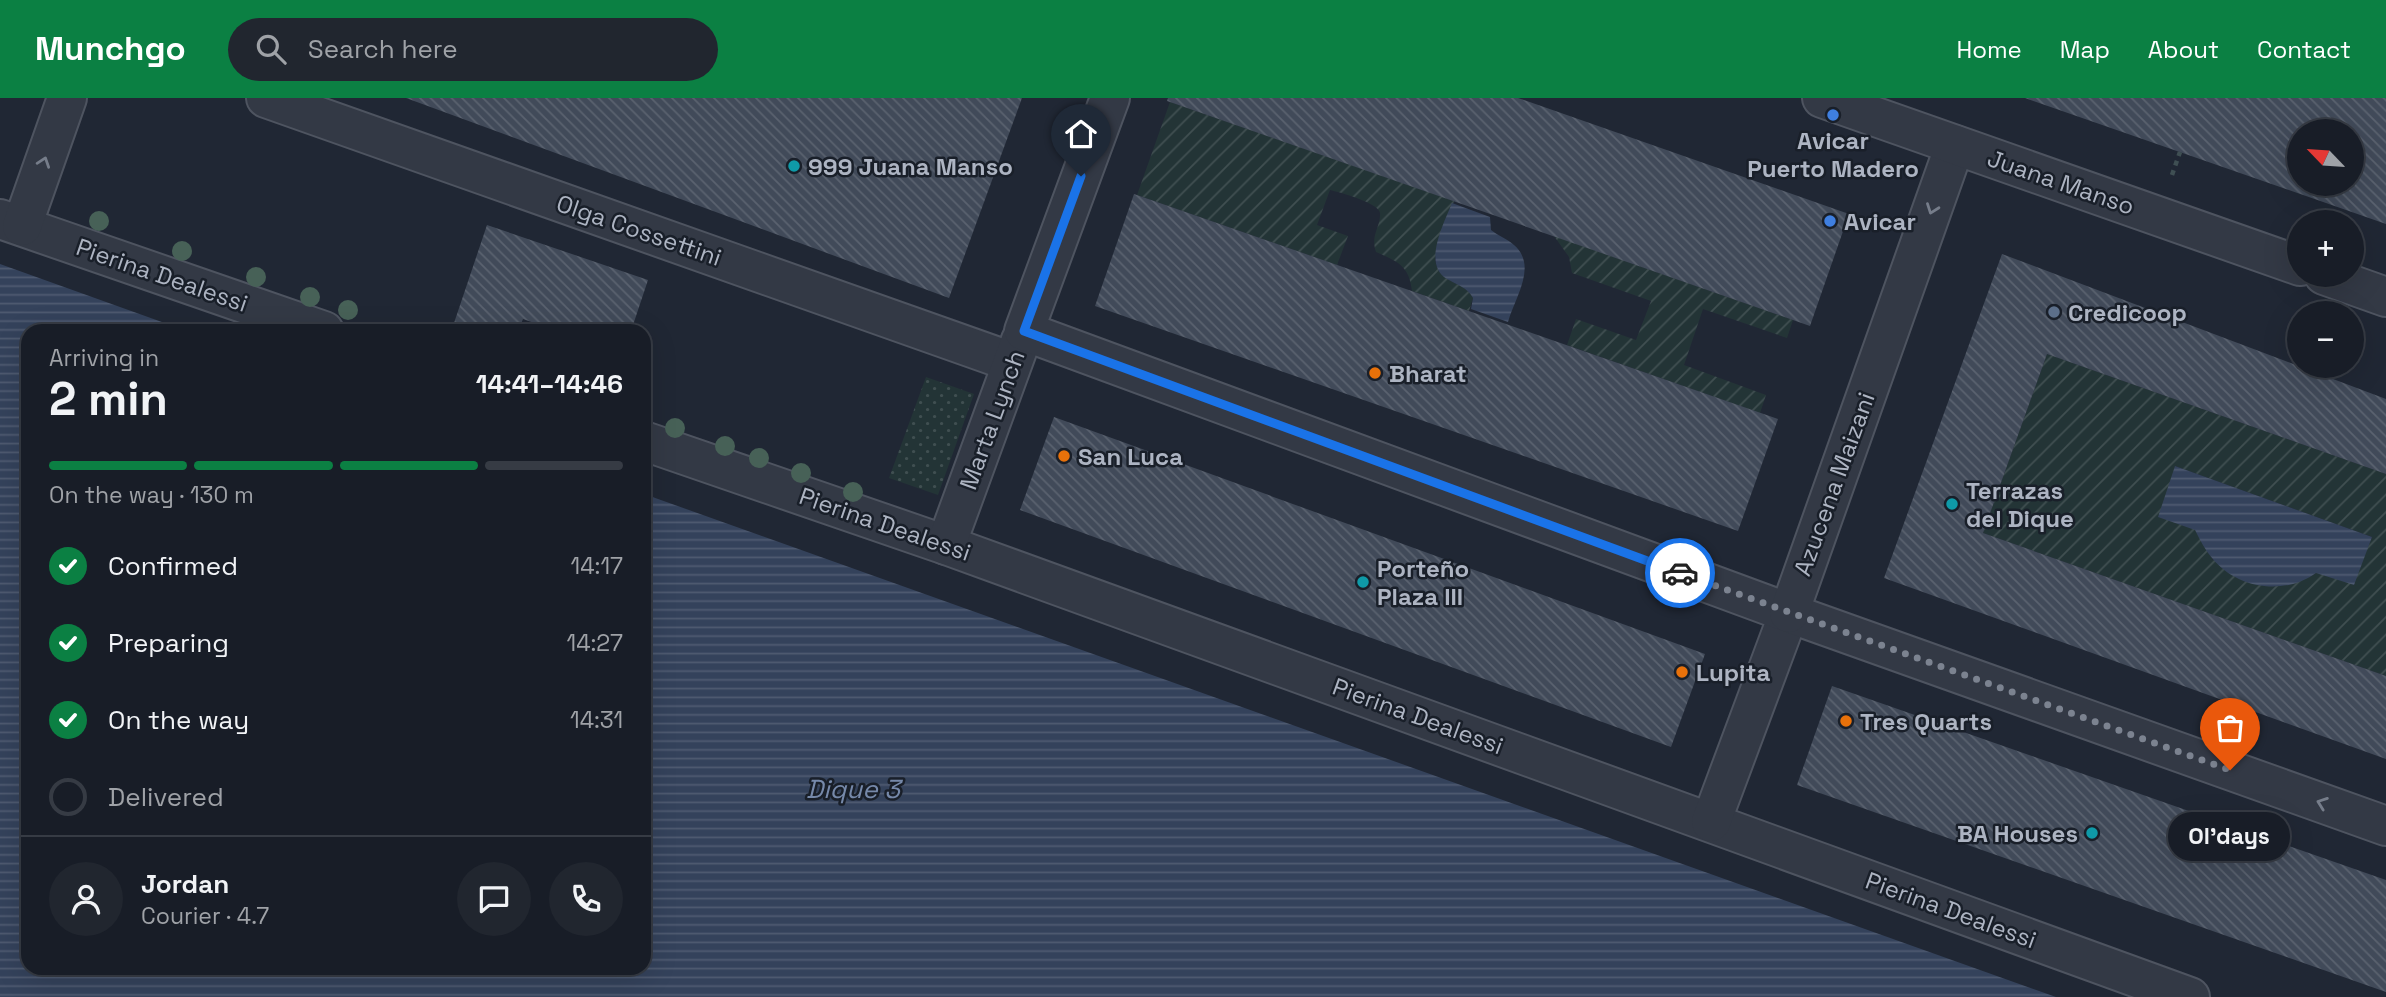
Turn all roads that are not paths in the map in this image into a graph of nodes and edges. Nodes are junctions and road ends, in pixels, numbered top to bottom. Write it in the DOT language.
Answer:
graph roads {
  1 [pos="67,98"];
  2 [pos="266,98"];
  3 [pos="1110,98"];
  4 [pos="1822,98"];
  5 [pos="1955,145"];
  6 [pos="11,223"];
  7 [pos="2287,261"];
  8 [pos="2358,287"];
  9 [pos="2386,297"];
  10 [pos="304,324"];
  11 [pos="1018,347"];
  12 [pos="651,443"];
  13 [pos="946,545"];
  14 [pos="1789,613"];
  15 [pos="1711,822"];
  16 [pos="2386,826"];
  17 [pos="2190,997"];
  6 -- 1 [label="street, one-way"];
  2 -- 11 [label="street, Olga Cossettini"];
  3 -- 11 [label="street, Marta Lynch"];
  4 -- 5 [label="street, Juana Manso"];
  5 -- 7 [label="street, Juana Manso"];
  5 -- 14 [label="street, Azucena Maizani, one-way"];
  6 -- 10 [label="street, Pierina Dealessi"];
  8 -- 9 [label="street"];
  11 -- 13 [label="street, Marta Lynch"];
  11 -- 14 [label="street, Olga Cossettini"];
  12 -- 13 [label="street, Pierina Dealessi"];
  13 -- 15 [label="street, Pierina Dealessi"];
  14 -- 15 [label="street, Azucena Maizani"];
  16 -- 14 [label="street, Olga Cossettini, one-way"];
  15 -- 17 [label="street, Pierina Dealessi"];
}
